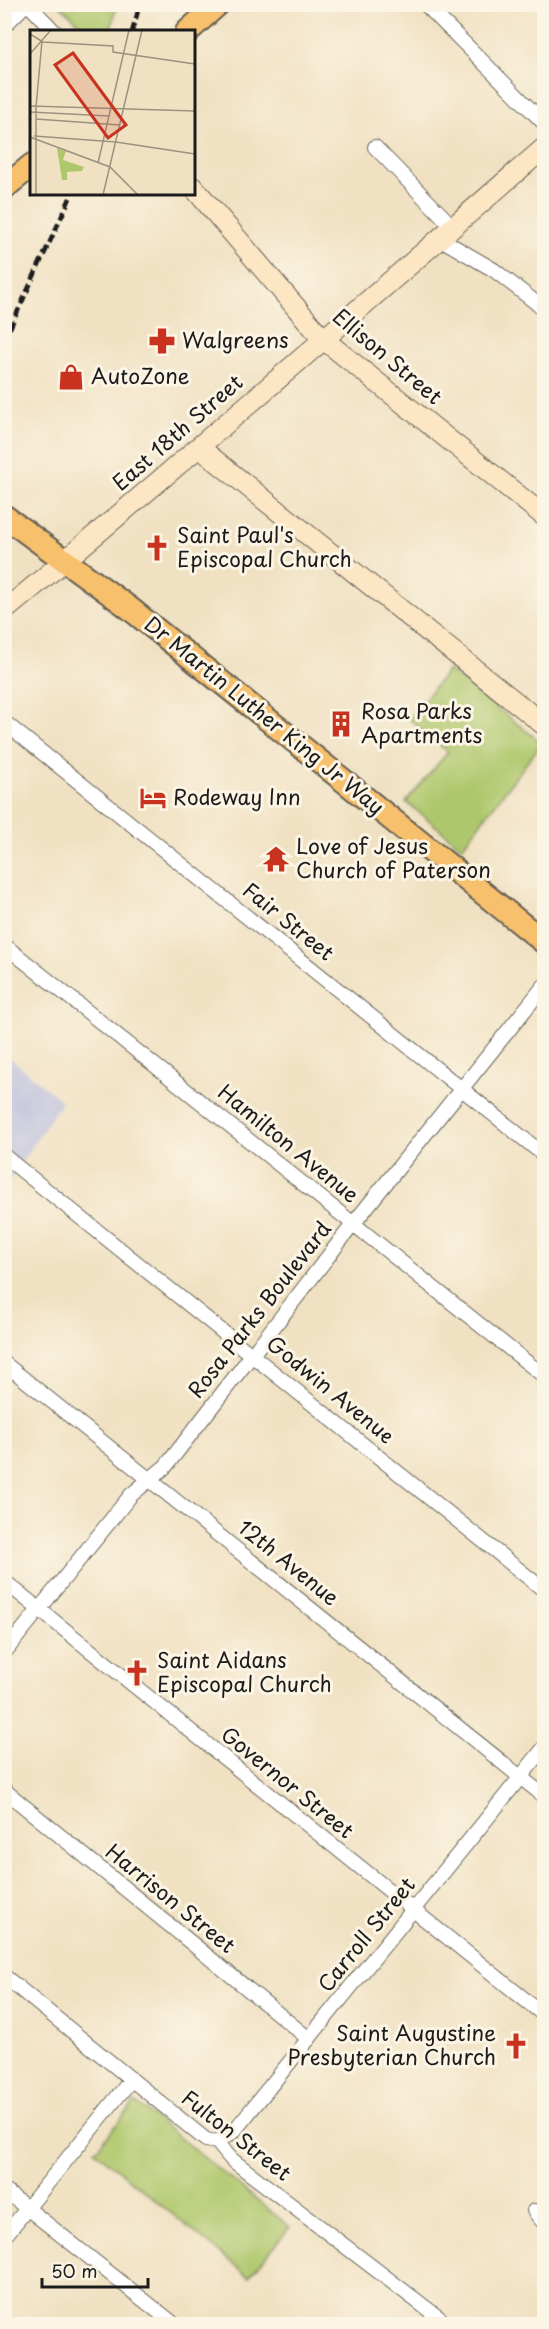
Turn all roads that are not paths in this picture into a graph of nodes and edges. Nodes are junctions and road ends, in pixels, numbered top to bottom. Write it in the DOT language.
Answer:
graph roads {
  1 [pos="27,4"];
  2 [pos="218,4"];
  3 [pos="425,4"];
  4 [pos="4,26"];
  5 [pos="53,30"];
  6 [pos="189,30"];
  7 [pos="544,123"];
  8 [pos="375,147"];
  9 [pos="544,148"];
  10 [pos="30,167"];
  11 [pos="4,188"];
  12 [pos="195,189"];
  13 [pos="446,232"];
  14 [pos="544,309"];
  15 [pos="323,339"];
  16 [pos="200,448"];
  17 [pos="4,516"];
  18 [pos="544,516"];
  19 [pos="65,561"];
  20 [pos="4,611"];
  21 [pos="4,722"];
  22 [pos="544,725"];
  23 [pos="544,942"];
  24 [pos="4,945"];
  25 [pos="544,986"];
  26 [pos="462,1089"];
  27 [pos="544,1155"];
  28 [pos="4,1156"];
  29 [pos="354,1223"];
  30 [pos="251,1354"];
  31 [pos="4,1363"];
  32 [pos="544,1376"];
  33 [pos="150,1480"];
  34 [pos="4,1581"];
  35 [pos="544,1590"];
  36 [pos="40,1609"];
  37 [pos="4,1653"];
  38 [pos="544,1748"];
  39 [pos="521,1777"];
  40 [pos="4,1790"];
  41 [pos="544,1796"];
  42 [pos="413,1911"];
  43 [pos="4,1976"];
  44 [pos="544,2015"];
  45 [pos="309,2039"];
  46 [pos="131,2080"];
  47 [pos="217,2142"];
  48 [pos="4,2190"];
  49 [pos="28,2208"];
  50 [pos="534,2211"];
  51 [pos="544,2223"];
  52 [pos="4,2237"];
  53 [pos="174,2325"];
  54 [pos="447,2325"];
  1 -- 4 [label="street"];
  1 -- 5 [label="street"];
  2 -- 6 [label="main road"];
  3 -- 7 [label="street"];
  8 -- 13 [label="street"];
  9 -- 13 [label="street, East 18th Street"];
  10 -- 11 [label="main road"];
  12 -- 15 [label="street, Ellison Street"];
  13 -- 14 [label="street"];
  13 -- 15 [label="street, East 18th Street"];
  15 -- 16 [label="street, East 18th Street"];
  15 -- 18 [label="street, Ellison Street"];
  16 -- 19 [label="street, East 18th Street"];
  16 -- 22 [label="street"];
  17 -- 19 [label="main road, Dr Martin Luther King Jr Way"];
  19 -- 20 [label="street, East 18th Street"];
  19 -- 23 [label="main road, Dr Martin Luther King Jr Way"];
  21 -- 26 [label="street, Fair Street"];
  24 -- 29 [label="street, Hamilton Avenue"];
  25 -- 26 [label="street, Rosa Parks Boulevard"];
  26 -- 27 [label="street, Fair Street"];
  26 -- 29 [label="street, Rosa Parks Boulevard"];
  28 -- 30 [label="street, Godwin Avenue"];
  29 -- 30 [label="street, Rosa Parks Boulevard"];
  29 -- 32 [label="street, Hamilton Avenue"];
  30 -- 33 [label="street, Rosa Parks Boulevard"];
  30 -- 35 [label="street, Godwin Avenue"];
  31 -- 33 [label="street, 12th Avenue"];
  33 -- 36 [label="street, Rosa Parks Boulevard"];
  33 -- 39 [label="street, 12th Avenue"];
  34 -- 36 [label="street, Governor Street"];
  36 -- 37 [label="street, Rosa Parks Boulevard"];
  36 -- 42 [label="street, Governor Street"];
  38 -- 39 [label="street, Carroll Street"];
  39 -- 41 [label="street, 12th Avenue"];
  39 -- 42 [label="street, Carroll Street"];
  40 -- 45 [label="street, Harrison Street"];
  42 -- 44 [label="street, Governor Street"];
  42 -- 45 [label="street, Carroll Street"];
  43 -- 46 [label="street, Fulton Street"];
  45 -- 47 [label="street, Carroll Street"];
  46 -- 47 [label="street, Fulton Street"];
  46 -- 49 [label="street"];
  47 -- 54 [label="street, Fulton Street"];
  48 -- 49 [label="street"];
  49 -- 52 [label="street"];
  49 -- 53 [label="street"];
  50 -- 51 [label="street"];
}
